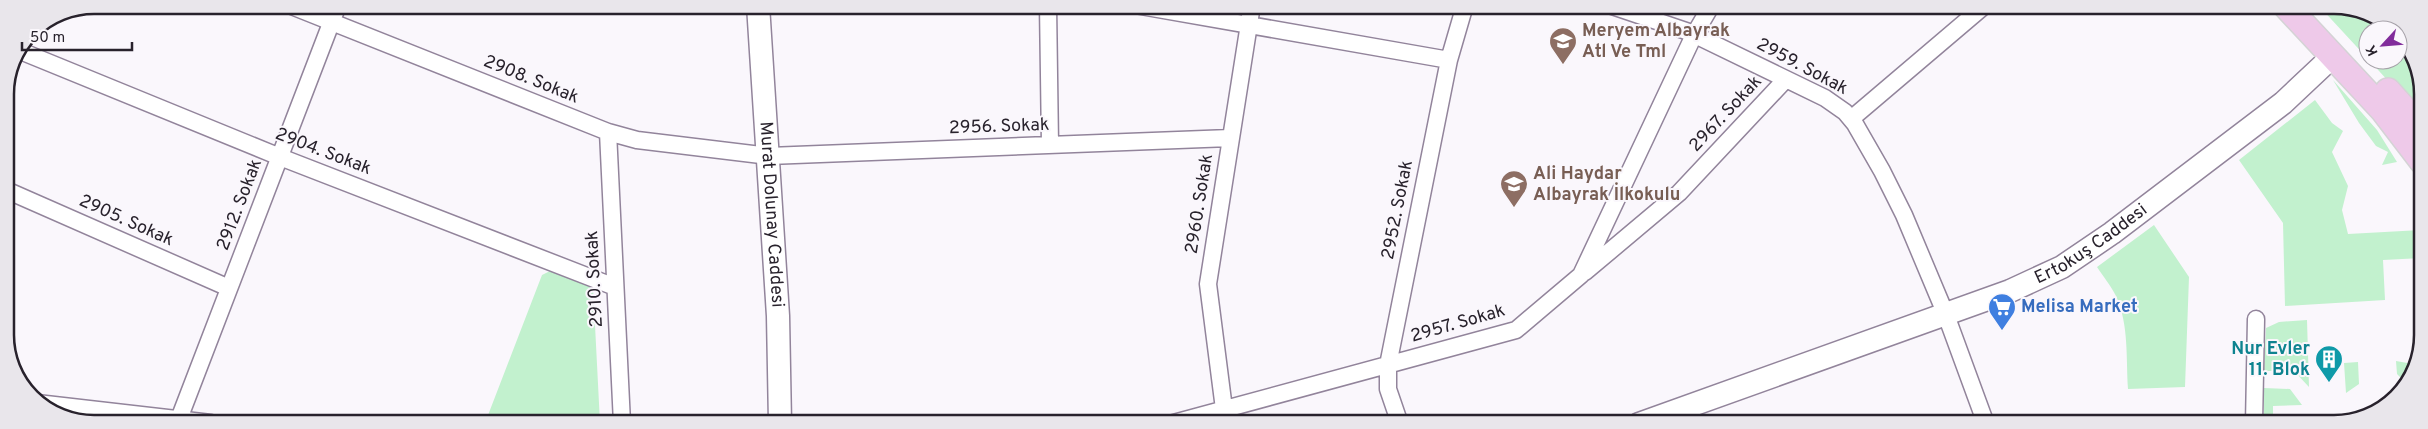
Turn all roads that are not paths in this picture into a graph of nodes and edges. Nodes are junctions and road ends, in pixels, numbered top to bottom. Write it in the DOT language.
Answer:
graph roads {
  1 [pos="312,14"];
  2 [pos="335,14"];
  3 [pos="759,14"];
  4 [pos="1048,14"];
  5 [pos="1186,14"];
  6 [pos="1251,14"];
  7 [pos="1463,14"];
  8 [pos="1635,14"];
  9 [pos="1706,14"];
  10 [pos="1968,14"];
  11 [pos="2294,14"];
  12 [pos="2316,14"];
  13 [pos="332,22"];
  14 [pos="1249,25"];
  15 [pos="1694,35"];
  16 [pos="25,53"];
  17 [pos="2333,56"];
  18 [pos="1449,60"];
  19 [pos="1786,79"];
  20 [pos="1851,119"];
  21 [pos="2414,120"];
  22 [pos="608,132"];
  23 [pos="1230,138"];
  24 [pos="1050,145"];
  25 [pos="2414,150"];
  26 [pos="769,156"];
  27 [pos="280,157"];
  28 [pos="14,194"];
  29 [pos="1581,275"];
  30 [pos="615,287"];
  31 [pos="229,288"];
  32 [pos="1946,315"];
  33 [pos="2256,319"];
  34 [pos="1388,365"];
  35 [pos="54,404"];
  36 [pos="1224,409"];
  37 [pos="146,415"];
  38 [pos="181,415"];
  39 [pos="622,415"];
  40 [pos="780,415"];
  41 [pos="1202,415"];
  42 [pos="1397,415"];
  43 [pos="1663,415"];
  44 [pos="1983,415"];
  45 [pos="2254,415"];
  1 -- 13 [label="street, 2908. Sokak"];
  2 -- 13 [label="street, 2912. Sokak"];
  3 -- 26 [label="main road, Murat Dolunay Caddesi"];
  4 -- 24 [label="street"];
  5 -- 14 [label="street"];
  6 -- 14 [label="street, 2960. Sokak"];
  7 -- 18 [label="street, 2952. Sokak"];
  8 -- 15 [label="street, 2959. Sokak"];
  9 -- 15 [label="street, 2957. Sokak"];
  10 -- 20 [label="street"];
  11 -- 17 [label="main road"];
  12 -- 21 [label="main road"];
  13 -- 22 [label="street, 2908. Sokak"];
  13 -- 27 [label="street, 2912. Sokak"];
  14 -- 18 [label="street"];
  14 -- 23 [label="street, 2960. Sokak"];
  15 -- 19 [label="street, 2959. Sokak"];
  15 -- 29 [label="street, 2957. Sokak"];
  16 -- 27 [label="street, 2904. Sokak"];
  17 -- 25 [label="main road"];
  17 -- 32 [label="main road, Ertokuş Caddesi"];
  18 -- 34 [label="street, 2952. Sokak"];
  19 -- 20 [label="street, 2959. Sokak"];
  19 -- 29 [label="street, 2967. Sokak"];
  20 -- 32 [label="street, 2959. Sokak"];
  22 -- 26 [label="street, 2908. Sokak"];
  22 -- 30 [label="street, 2910. Sokak"];
  23 -- 24 [label="street, 2956. Sokak"];
  23 -- 36 [label="street, 2960. Sokak"];
  24 -- 26 [label="street, 2956. Sokak"];
  26 -- 40 [label="main road, Murat Dolunay Caddesi"];
  27 -- 30 [label="street, 2904. Sokak"];
  27 -- 31 [label="street, 2912. Sokak"];
  28 -- 31 [label="street, 2905. Sokak"];
  29 -- 34 [label="street, 2957. Sokak"];
  30 -- 39 [label="street, 2910. Sokak"];
  31 -- 38 [label="street, 2912. Sokak"];
  32 -- 43 [label="main road, Ertokuş Caddesi"];
  32 -- 44 [label="street, 2959. Sokak"];
  33 -- 45 [label="street"];
  34 -- 36 [label="street, 2957. Sokak"];
  34 -- 42 [label="street, 2952. Sokak"];
  35 -- 37 [label="street"];
  36 -- 41 [label="street, 2957. Sokak"];
}
